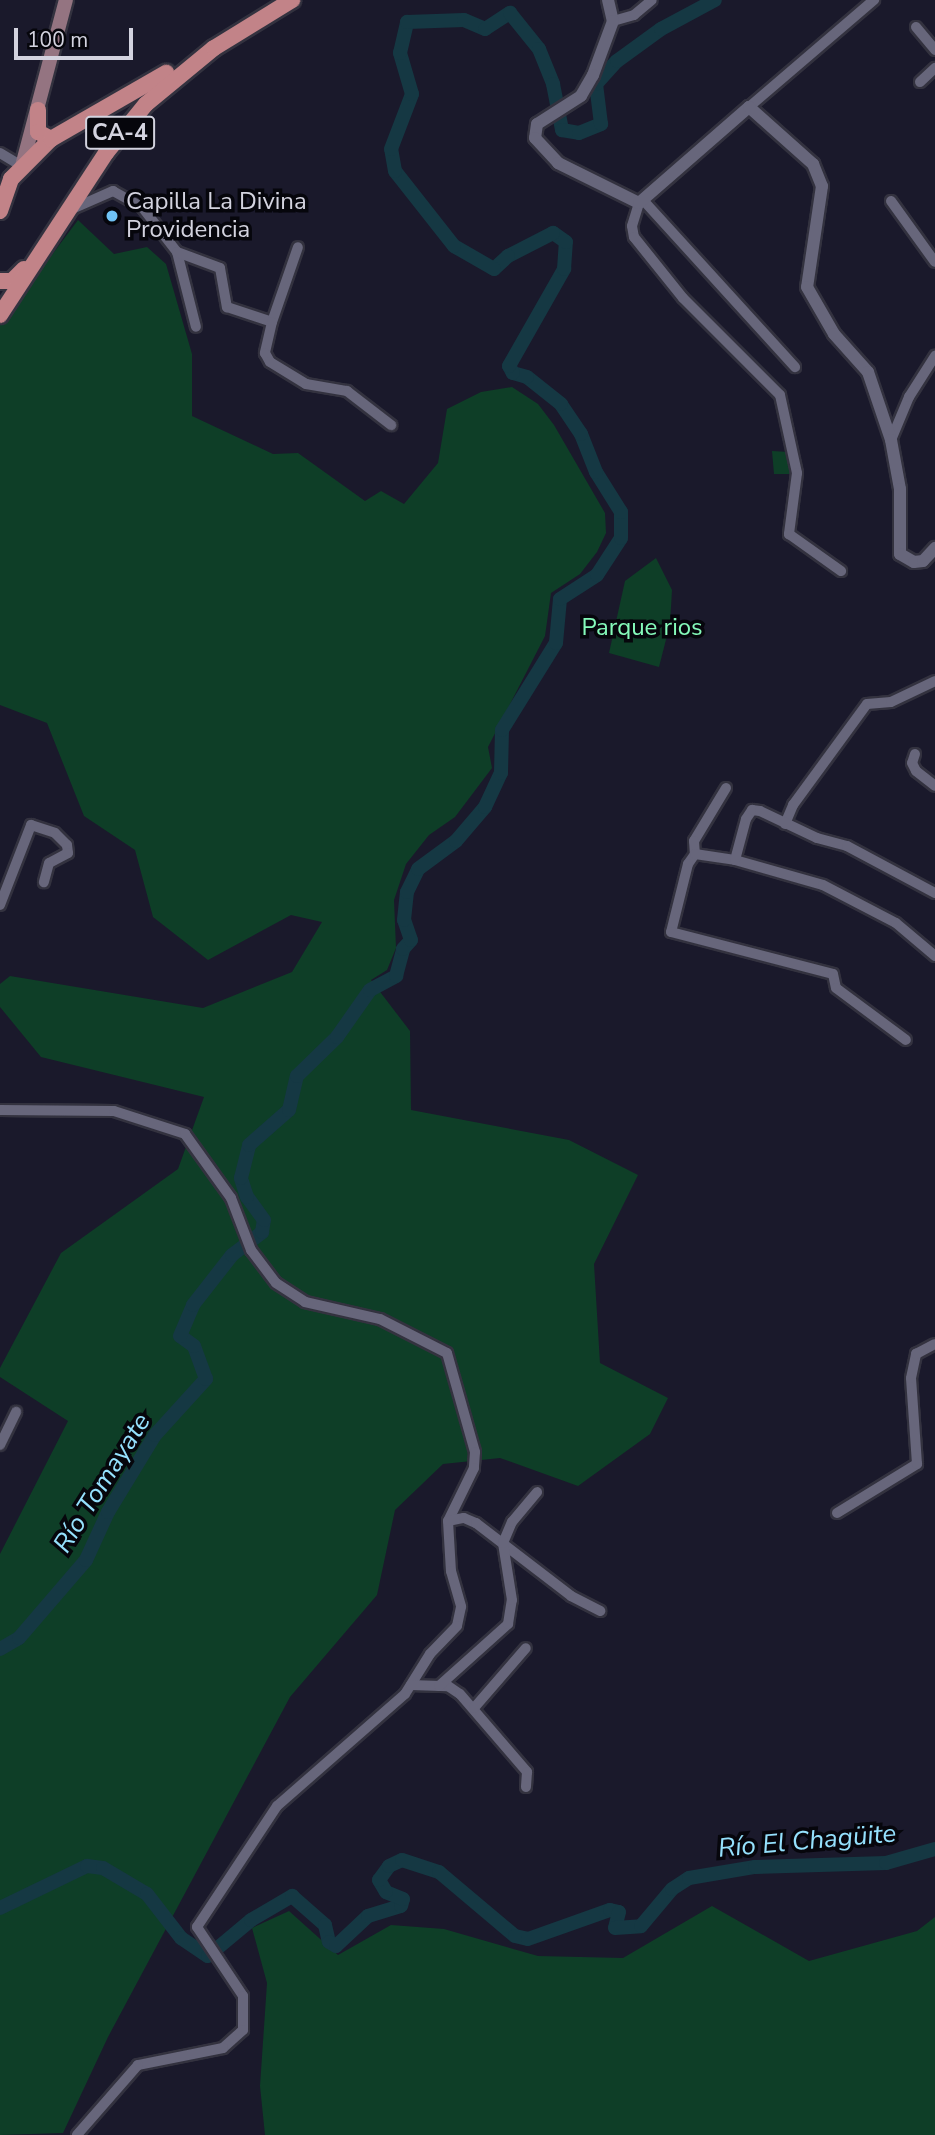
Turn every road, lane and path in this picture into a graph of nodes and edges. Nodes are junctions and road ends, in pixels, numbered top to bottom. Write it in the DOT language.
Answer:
graph roads {
  1 [pos="66,0"];
  2 [pos="276,0"];
  3 [pos="292,0"];
  4 [pos="608,0"];
  5 [pos="652,0"];
  6 [pos="874,0"];
  7 [pos="613,21"];
  8 [pos="916,27"];
  9 [pos="935,50"];
  10 [pos="935,68"];
  11 [pos="920,82"];
  12 [pos="749,107"];
  13 [pos="38,110"];
  14 [pos="85,121"];
  15 [pos="51,139"];
  16 [pos="0,153"];
  17 [pos="22,166"];
  18 [pos="641,201"];
  19 [pos="891,201"];
  20 [pos="0,211"];
  21 [pos="66,212"];
  22 [pos="51,234"];
  23 [pos="298,247"];
  24 [pos="40,252"];
  25 [pos="177,252"];
  26 [pos="935,262"];
  27 [pos="0,281"];
  28 [pos="0,315"];
  29 [pos="272,322"];
  30 [pos="196,327"];
  31 [pos="935,356"];
  32 [pos="795,367"];
  33 [pos="391,425"];
  34 [pos="891,440"];
  35 [pos="935,548"];
  36 [pos="841,571"];
  37 [pos="935,681"];
  38 [pos="915,754"];
  39 [pos="935,786"];
  40 [pos="726,788"];
  41 [pos="785,824"];
  42 [pos="695,854"];
  43 [pos="735,860"];
  44 [pos="44,882"];
  45 [pos="935,893"];
  46 [pos="0,905"];
  47 [pos="935,956"];
  48 [pos="906,1040"];
  49 [pos="0,1110"];
  50 [pos="935,1345"];
  51 [pos="16,1412"];
  52 [pos="0,1445"];
  53 [pos="537,1492"];
  54 [pos="837,1513"];
  55 [pos="449,1521"];
  56 [pos="503,1543"];
  57 [pos="600,1611"];
  58 [pos="526,1648"];
  59 [pos="411,1685"];
  60 [pos="439,1686"];
  61 [pos="474,1708"];
  62 [pos="526,1787"];
  63 [pos="77,2135"];
  1 -- 13 [label="main road"];
  2 -- 14 [label="main road, CA-4"];
  3 -- 21 [label="main road, CA-4"];
  4 -- 7 [label="street"];
  5 -- 7 [label="street"];
  6 -- 12 [label="street"];
  7 -- 18 [label="street"];
  8 -- 9 [label="street"];
  10 -- 11 [label="street"];
  12 -- 18 [label="street"];
  12 -- 34 [label="street"];
  13 -- 15 [label="main road"];
  13 -- 17 [label="main road"];
  14 -- 15 [label="main road, CA-4"];
  14 -- 22 [label="main road"];
  15 -- 17 [label="main road, CA-4"];
  16 -- 17 [label="street"];
  17 -- 20 [label="main road, CA-4"];
  18 -- 32 [label="street"];
  18 -- 36 [label="street"];
  19 -- 26 [label="street"];
  21 -- 22 [label="main road, CA-4"];
  21 -- 25 [label="street"];
  22 -- 24 [label="main road, CA-4"];
  23 -- 29 [label="street"];
  24 -- 27 [label="main road"];
  24 -- 28 [label="main road, CA-4"];
  25 -- 29 [label="street"];
  25 -- 30 [label="street"];
  29 -- 33 [label="street"];
  31 -- 34 [label="street"];
  34 -- 35 [label="street"];
  37 -- 41 [label="street"];
  38 -- 39 [label="street"];
  40 -- 42 [label="street"];
  41 -- 43 [label="street"];
  41 -- 45 [label="street"];
  42 -- 43 [label="street"];
  42 -- 48 [label="street"];
  43 -- 47 [label="street"];
  44 -- 46 [label="street"];
  49 -- 55 [label="street"];
  50 -- 54 [label="street"];
  51 -- 52 [label="street"];
  53 -- 56 [label="street"];
  55 -- 56 [label="street"];
  55 -- 59 [label="street"];
  56 -- 57 [label="street"];
  56 -- 60 [label="street"];
  58 -- 61 [label="street"];
  59 -- 60 [label="street"];
  59 -- 63 [label="street"];
  60 -- 61 [label="street"];
  61 -- 62 [label="street"];
}
